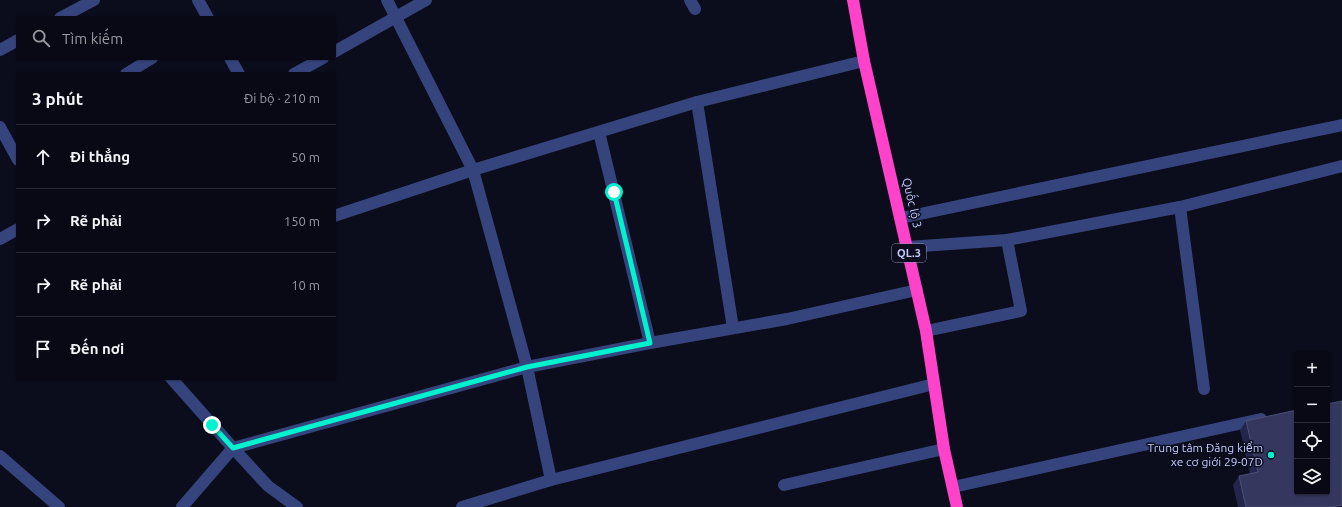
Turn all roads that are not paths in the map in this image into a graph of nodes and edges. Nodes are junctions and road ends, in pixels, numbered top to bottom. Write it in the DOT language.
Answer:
graph roads {
  1 [pos="94,0"];
  2 [pos="198,0"];
  3 [pos="387,0"];
  4 [pos="426,0"];
  5 [pos="853,0"];
  6 [pos="64,16"];
  7 [pos="207,16"];
  8 [pos="396,17"];
  9 [pos="16,41"];
  10 [pos="0,50"];
  11 [pos="336,51"];
  12 [pos="149,60"];
  13 [pos="231,60"];
  14 [pos="319,60"];
  15 [pos="864,61"];
  16 [pos="129,72"];
  17 [pos="238,72"];
  18 [pos="298,72"];
  19 [pos="697,102"];
  20 [pos="1342,125"];
  21 [pos="0,127"];
  22 [pos="599,132"];
  23 [pos="13,138"];
  24 [pos="16,151"];
  25 [pos="1342,166"];
  26 [pos="473,170"];
  27 [pos="1180,207"];
  28 [pos="336,215"];
  29 [pos="901,218"];
  30 [pos="16,230"];
  31 [pos="0,239"];
  32 [pos="1007,240"];
  33 [pos="908,247"];
  34 [pos="917,290"];
  35 [pos="733,328"];
  36 [pos="926,331"];
  37 [pos="650,343"];
  38 [pos="527,367"];
  39 [pos="173,380"];
  40 [pos="934,384"];
  41 [pos="1204,389"];
  42 [pos="1274,416"];
  43 [pos="233,448"];
  44 [pos="944,449"];
  45 [pos="0,456"];
  46 [pos="551,480"];
  47 [pos="784,485"];
  48 [pos="953,487"];
  49 [pos="59,507"];
  50 [pos="182,507"];
  51 [pos="297,507"];
  52 [pos="462,507"];
  53 [pos="957,507"];
  1 -- 6 [label="street"];
  2 -- 7 [label="street"];
  3 -- 8 [label="street"];
  4 -- 8 [label="street"];
  5 -- 15 [label="highway, Quốc lộ 3 / QL.3"];
  8 -- 11 [label="street"];
  8 -- 26 [label="street"];
  9 -- 10 [label="street"];
  12 -- 16 [label="street"];
  13 -- 17 [label="street"];
  14 -- 18 [label="street"];
  15 -- 19 [label="street"];
  15 -- 29 [label="highway, Quốc lộ 3 / QL.3"];
  19 -- 22 [label="street"];
  19 -- 35 [label="street"];
  20 -- 29 [label="street"];
  21 -- 23 [label="street"];
  22 -- 26 [label="street"];
  22 -- 37 [label="street"];
  23 -- 24 [label="street"];
  25 -- 27 [label="street"];
  26 -- 28 [label="street"];
  26 -- 38 [label="street"];
  27 -- 32 [label="street"];
  27 -- 41 [label="street"];
  29 -- 33 [label="highway, Quốc lộ 3 / QL.3"];
  30 -- 31 [label="street"];
  32 -- 33 [label="street"];
  32 -- 36 [label="street"];
  33 -- 34 [label="highway, Quốc lộ 3 / QL.3"];
  34 -- 35 [label="street"];
  34 -- 36 [label="highway, Quốc lộ 3 / QL.3"];
  35 -- 37 [label="street"];
  36 -- 40 [label="highway, Quốc lộ 3 / QL.3"];
  37 -- 38 [label="street"];
  38 -- 43 [label="street"];
  38 -- 46 [label="street"];
  39 -- 43 [label="street"];
  40 -- 44 [label="highway, Quốc lộ 3 / QL.3"];
  40 -- 46 [label="street"];
  42 -- 48 [label="street"];
  43 -- 50 [label="street"];
  43 -- 51 [label="street"];
  44 -- 47 [label="street"];
  44 -- 48 [label="highway, Quốc lộ 3 / QL.3"];
  45 -- 49 [label="street"];
  46 -- 52 [label="street"];
  48 -- 53 [label="highway, Quốc lộ 3 / QL.3"];
}
